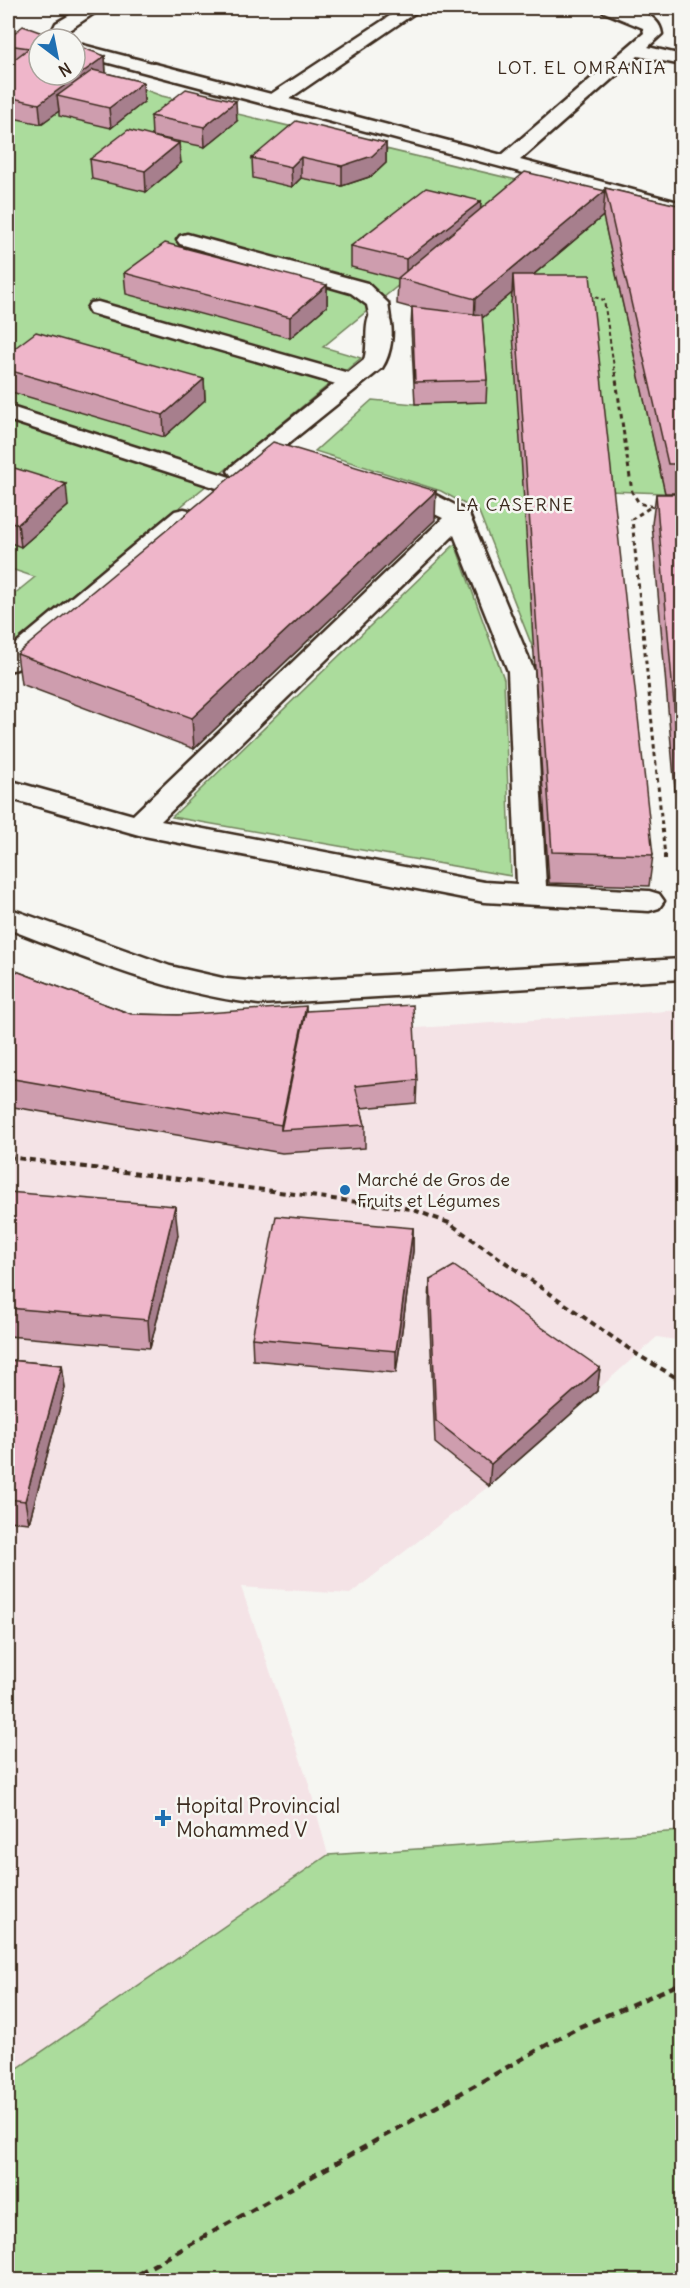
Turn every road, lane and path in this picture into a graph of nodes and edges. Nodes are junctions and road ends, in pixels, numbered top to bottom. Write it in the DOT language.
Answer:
graph roads {
  1 [pos="93,8"];
  2 [pos="413,8"];
  3 [pos="610,8"];
  4 [pos="62,27"];
  5 [pos="636,50"];
  6 [pos="87,51"];
  7 [pos="682,60"];
  8 [pos="272,102"];
  9 [pos="505,163"];
  10 [pos="682,209"];
  11 [pos="187,240"];
  12 [pos="582,294"];
  13 [pos="98,308"];
  14 [pos="351,381"];
  15 [pos="8,413"];
  16 [pos="225,483"];
  17 [pos="377,483"];
  18 [pos="649,508"];
  19 [pos="659,508"];
  20 [pos="459,517"];
  21 [pos="8,663"];
  22 [pos="11,796"];
  23 [pos="139,826"];
  24 [pos="666,870"];
  25 [pos="532,895"];
  26 [pos="649,901"];
  27 [pos="8,918"];
  28 [pos="682,969"];
  29 [pos="8,1157"];
  30 [pos="682,1381"];
  31 [pos="682,1983"];
  32 [pos="127,2280"];
  1 -- 4 [label="street"];
  2 -- 8 [label="street"];
  3 -- 5 [label="street"];
  5 -- 7 [label="street"];
  5 -- 9 [label="street"];
  6 -- 8 [label="street"];
  8 -- 9 [label="street"];
  9 -- 10 [label="street"];
  11 -- 14 [label="street"];
  12 -- 18 [label="path"];
  13 -- 14 [label="street"];
  14 -- 16 [label="street"];
  15 -- 16 [label="street"];
  16 -- 21 [label="street"];
  17 -- 20 [label="street"];
  18 -- 19 [label="path"];
  18 -- 24 [label="path"];
  20 -- 23 [label="street"];
  20 -- 25 [label="street"];
  22 -- 23 [label="street"];
  23 -- 25 [label="street"];
  25 -- 26 [label="street"];
  27 -- 28 [label="street"];
  29 -- 30 [label="path"];
  31 -- 32 [label="path"];
}
